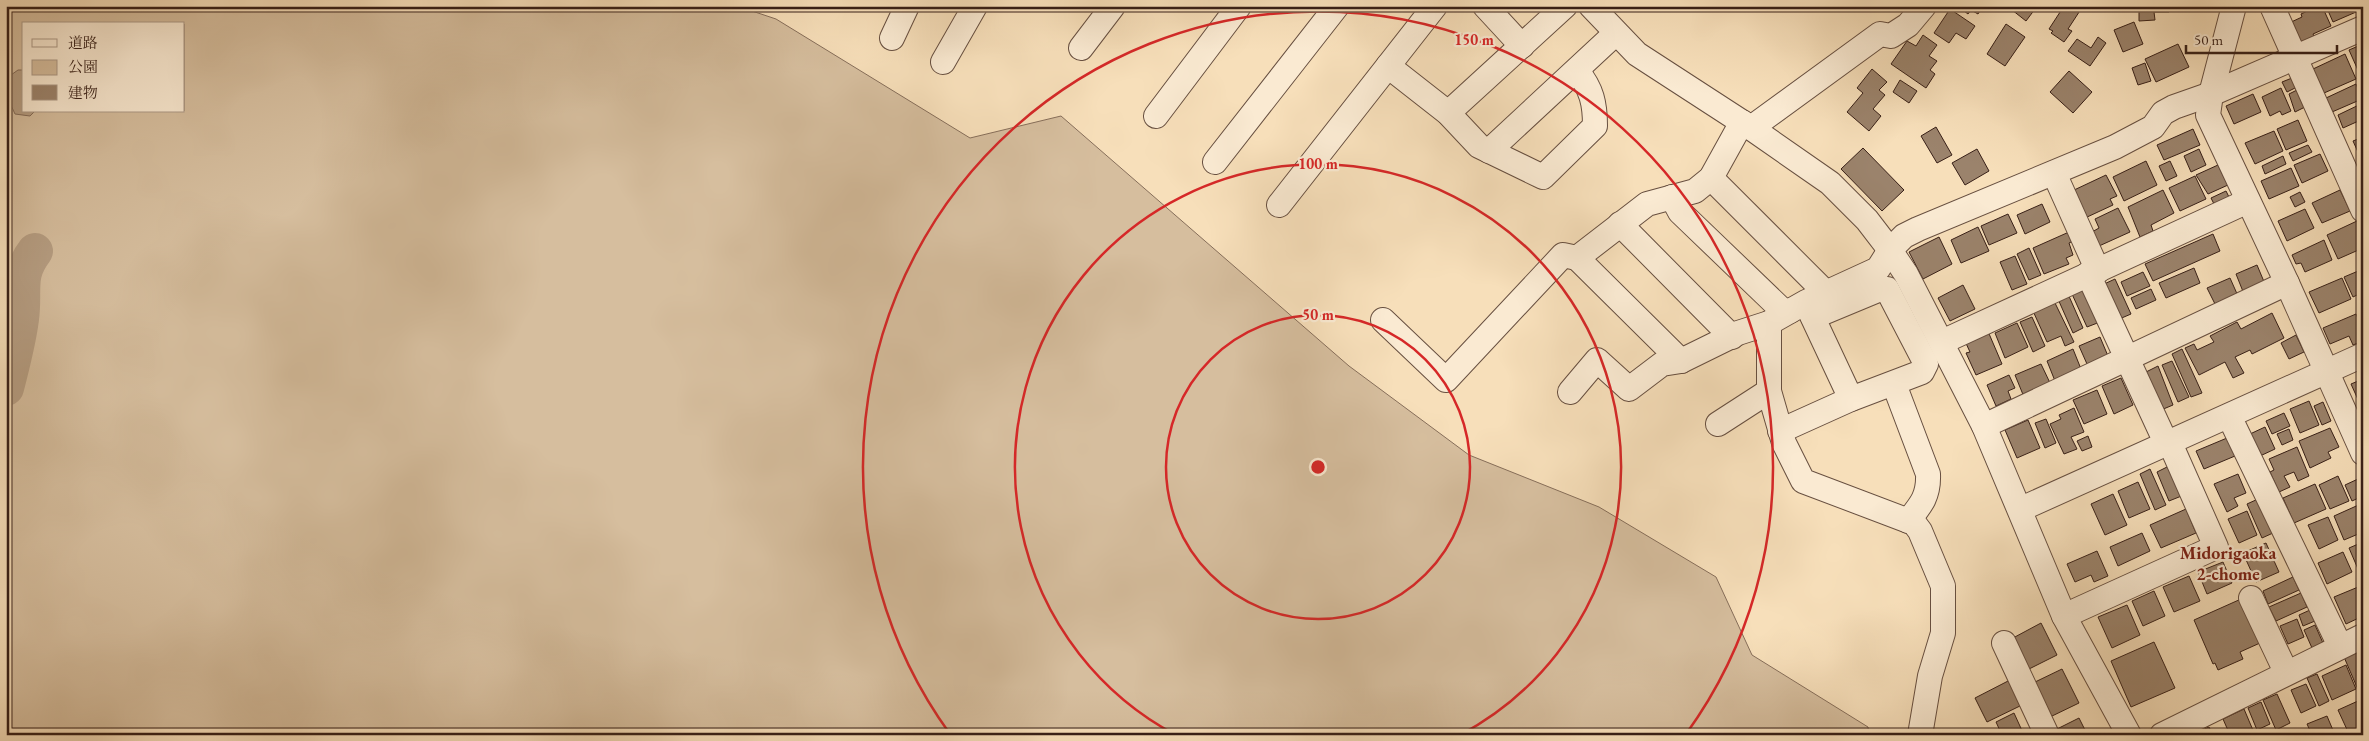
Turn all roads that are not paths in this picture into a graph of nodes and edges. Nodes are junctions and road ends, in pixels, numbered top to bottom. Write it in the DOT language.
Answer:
graph roads {
  1 [pos="908,6"];
  2 [pos="974,6"];
  3 [pos="1113,6"];
  4 [pos="1239,6"];
  5 [pos="1336,6"];
  6 [pos="1435,6"];
  7 [pos="1485,6"];
  8 [pos="1565,6"];
  9 [pos="1591,6"];
  10 [pos="1924,6"];
  11 [pos="2234,6"];
  12 [pos="2272,6"];
  13 [pos="2363,28"];
  14 [pos="1616,34"];
  15 [pos="892,38"];
  16 [pos="1522,46"];
  17 [pos="1081,48"];
  18 [pos="2296,58"];
  19 [pos="943,62"];
  20 [pos="1388,66"];
  21 [pos="1577,71"];
  22 [pos="2212,94"];
  23 [pos="1448,113"];
  24 [pos="1156,116"];
  25 [pos="1747,125"];
  26 [pos="1489,152"];
  27 [pos="1215,162"];
  28 [pos="2054,173"];
  29 [pos="1711,178"];
  30 [pos="1672,197"];
  31 [pos="2248,201"];
  32 [pos="1279,205"];
  33 [pos="2363,210"];
  34 [pos="1620,224"];
  35 [pos="1890,250"];
  36 [pos="1577,258"];
  37 [pos="2093,272"];
  38 [pos="2287,283"];
  39 [pos="1809,306"];
  40 [pos="1383,320"];
  41 [pos="1769,323"];
  42 [pos="1732,337"];
  43 [pos="1942,342"];
  44 [pos="2363,355"];
  45 [pos="2127,358"];
  46 [pos="1681,361"];
  47 [pos="2325,372"];
  48 [pos="1894,384"];
  49 [pos="1769,391"];
  50 [pos="1570,392"];
  51 [pos="1852,399"];
  52 [pos="2229,416"];
  53 [pos="1718,424"];
  54 [pos="1984,426"];
  55 [pos="1780,431"];
  56 [pos="2169,444"];
  57 [pos="2363,454"];
  58 [pos="2021,509"];
  59 [pos="1908,521"];
  60 [pos="2251,598"];
  61 [pos="2064,616"];
  62 [pos="2363,636"];
  63 [pos="2004,643"];
  64 [pos="2340,646"];
  65 [pos="2286,672"];
  66 [pos="1920,735"];
  67 [pos="2047,735"];
  68 [pos="2129,735"];
  69 [pos="2162,735"];
  1 -- 15 [label="street"];
  2 -- 19 [label="street"];
  3 -- 17 [label="street"];
  4 -- 24 [label="street"];
  5 -- 27 [label="street"];
  6 -- 20 [label="street"];
  7 -- 16 [label="street"];
  8 -- 16 [label="street"];
  9 -- 14 [label="street"];
  10 -- 25 [label="street"];
  11 -- 22 [label="street"];
  12 -- 18 [label="street"];
  13 -- 18 [label="street"];
  14 -- 21 [label="street"];
  14 -- 25 [label="street"];
  16 -- 23 [label="street"];
  18 -- 22 [label="street"];
  18 -- 33 [label="street"];
  20 -- 23 [label="street"];
  20 -- 32 [label="street"];
  21 -- 26 [label="street"];
  21 -- 26 [label="street"];
  22 -- 28 [label="street"];
  22 -- 31 [label="street"];
  23 -- 26 [label="street"];
  25 -- 29 [label="street"];
  25 -- 35 [label="street"];
  28 -- 35 [label="street"];
  28 -- 37 [label="street"];
  29 -- 30 [label="street"];
  29 -- 39 [label="street"];
  30 -- 34 [label="street"];
  30 -- 39 [label="street"];
  31 -- 37 [label="street"];
  31 -- 38 [label="street"];
  34 -- 36 [label="street"];
  34 -- 42 [label="street"];
  35 -- 39 [label="street"];
  35 -- 43 [label="street"];
  36 -- 40 [label="street"];
  36 -- 46 [label="street"];
  37 -- 43 [label="street"];
  37 -- 45 [label="street"];
  38 -- 45 [label="street"];
  38 -- 47 [label="street"];
  39 -- 41 [label="street"];
  39 -- 48 [label="street"];
  39 -- 51 [label="street"];
  41 -- 42 [label="street"];
  41 -- 49 [label="street"];
  42 -- 46 [label="street"];
  43 -- 54 [label="street"];
  44 -- 47 [label="street"];
  45 -- 54 [label="street"];
  45 -- 56 [label="street"];
  46 -- 50 [label="street"];
  47 -- 52 [label="street"];
  47 -- 57 [label="street"];
  48 -- 51 [label="street"];
  48 -- 59 [label="street"];
  49 -- 53 [label="street"];
  49 -- 55 [label="street"];
  51 -- 55 [label="street"];
  52 -- 56 [label="street"];
  52 -- 64 [label="street"];
  54 -- 58 [label="street"];
  55 -- 59 [label="street"];
  56 -- 58 [label="street"];
  56 -- 61 [label="street"];
  58 -- 61 [label="street"];
  59 -- 66 [label="street"];
  60 -- 65 [label="street"];
  61 -- 68 [label="street"];
  62 -- 64 [label="street"];
  63 -- 67 [label="street"];
  64 -- 65 [label="street"];
  65 -- 69 [label="street"];
}
